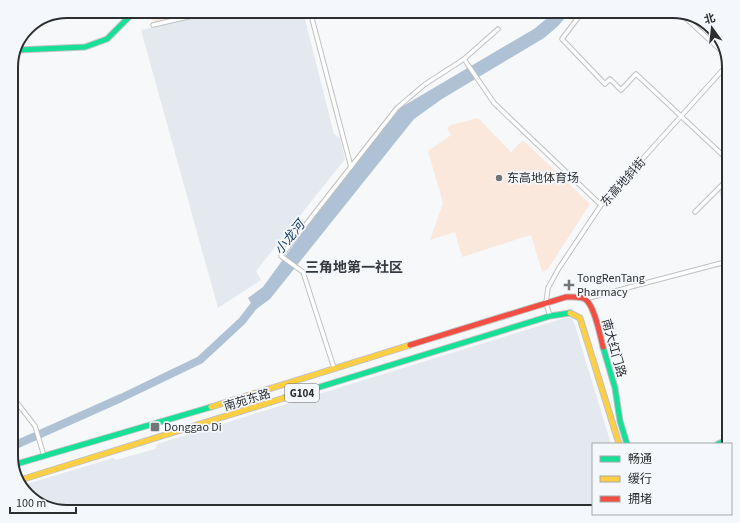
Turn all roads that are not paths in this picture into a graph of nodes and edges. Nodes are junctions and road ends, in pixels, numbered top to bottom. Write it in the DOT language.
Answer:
graph roads {
  1 [pos="128,18"];
  2 [pos="183,18"];
  3 [pos="312,18"];
  4 [pos="578,18"];
  5 [pos="688,21"];
  6 [pos="153,25"];
  7 [pos="498,29"];
  8 [pos="718,49"];
  9 [pos="21,50"];
  10 [pos="465,61"];
  11 [pos="722,71"];
  12 [pos="682,116"];
  13 [pos="722,154"];
  14 [pos="351,167"];
  15 [pos="722,185"];
  16 [pos="601,205"];
  17 [pos="695,212"];
  18 [pos="722,263"];
  19 [pos="585,299"];
  20 [pos="546,302"];
  21 [pos="550,316"];
  22 [pos="334,368"];
  23 [pos="18,404"];
  24 [pos="619,443"];
  25 [pos="627,443"];
  26 [pos="44,456"];
  27 [pos="19,463"];
  28 [pos="24,478"];
  1 -- 9 [label="main road"];
  2 -- 6 [label="street"];
  3 -- 14 [label="street"];
  4 -- 12 [label="street"];
  5 -- 8 [label="street"];
  7 -- 10 [label="street"];
  10 -- 14 [label="street"];
  10 -- 16 [label="street"];
  11 -- 12 [label="street, 东高地斜街"];
  12 -- 13 [label="street"];
  12 -- 16 [label="street, 东高地斜街"];
  14 -- 22 [label="street"];
  15 -- 17 [label="street"];
  16 -- 20 [label="street, 东高地斜街"];
  18 -- 19 [label="street"];
  19 -- 20 [label="main road, G104"];
  19 -- 25 [label="main road, 南大红门路"];
  20 -- 21 [label="street"];
  20 -- 22 [label="main road, 南苑东路 / G104"];
  21 -- 24 [label="main road, 南大红门路 / G104"];
  21 -- 28 [label="main road, 南苑东路 / G104"];
  22 -- 26 [label="main road, 南苑东路 / G104"];
  23 -- 26 [label="street"];
  26 -- 27 [label="main road, 南苑东路 / G104"];
}
